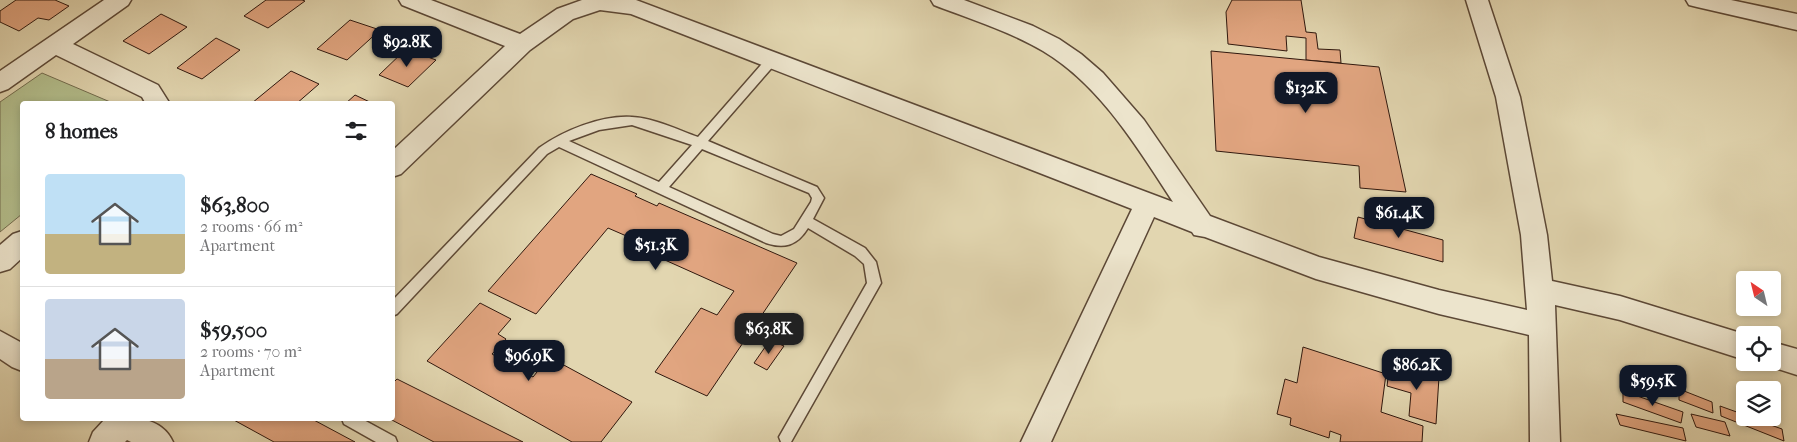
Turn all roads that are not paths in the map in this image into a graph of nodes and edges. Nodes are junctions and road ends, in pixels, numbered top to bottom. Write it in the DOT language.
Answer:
graph roads {
  1 [pos="120,0"];
  2 [pos="410,0"];
  3 [pos="942,0"];
  4 [pos="1478,0"];
  5 [pos="1697,0"];
  6 [pos="1797,22"];
  7 [pos="522,44"];
  8 [pos="55,45"];
  9 [pos="772,60"];
  10 [pos="0,83"];
  11 [pos="156,101"];
  12 [pos="557,141"];
  13 [pos="700,143"];
  14 [pos="395,164"];
  15 [pos="661,188"];
  16 [pos="1146,205"];
  17 [pos="806,221"];
  18 [pos="1203,227"];
  19 [pos="20,244"];
  20 [pos="0,261"];
  21 [pos="1540,290"];
  22 [pos="395,307"];
  23 [pos="1543,326"];
  24 [pos="1736,343"];
  25 [pos="0,344"];
  26 [pos="20,357"];
  27 [pos="1781,358"];
  28 [pos="1797,362"];
  29 [pos="123,421"];
  30 [pos="126,421"];
  31 [pos="353,421"];
  32 [pos="786,438"];
  33 [pos="104,442"];
  34 [pos="158,442"];
  35 [pos="390,442"];
  36 [pos="1036,442"];
  37 [pos="1545,442"];
  1 -- 8 [label="street"];
  2 -- 7 [label="street"];
  3 -- 18 [label="street"];
  4 -- 21 [label="street"];
  5 -- 6 [label="street"];
  7 -- 9 [label="street"];
  7 -- 14 [label="street"];
  8 -- 10 [label="street"];
  8 -- 11 [label="street"];
  9 -- 13 [label="lane"];
  9 -- 16 [label="street"];
  12 -- 13 [label="lane"];
  12 -- 15 [label="lane"];
  12 -- 22 [label="lane"];
  13 -- 15 [label="lane"];
  13 -- 17 [label="lane"];
  15 -- 17 [label="lane"];
  16 -- 18 [label="street"];
  16 -- 36 [label="street"];
  17 -- 32 [label="lane"];
  18 -- 23 [label="street"];
  19 -- 20 [label="street"];
  21 -- 23 [label="street"];
  21 -- 24 [label="street"];
  23 -- 37 [label="street"];
  25 -- 26 [label="street"];
  27 -- 28 [label="street"];
  29 -- 33 [label="street"];
  30 -- 34 [label="street"];
  31 -- 35 [label="lane"];
}
